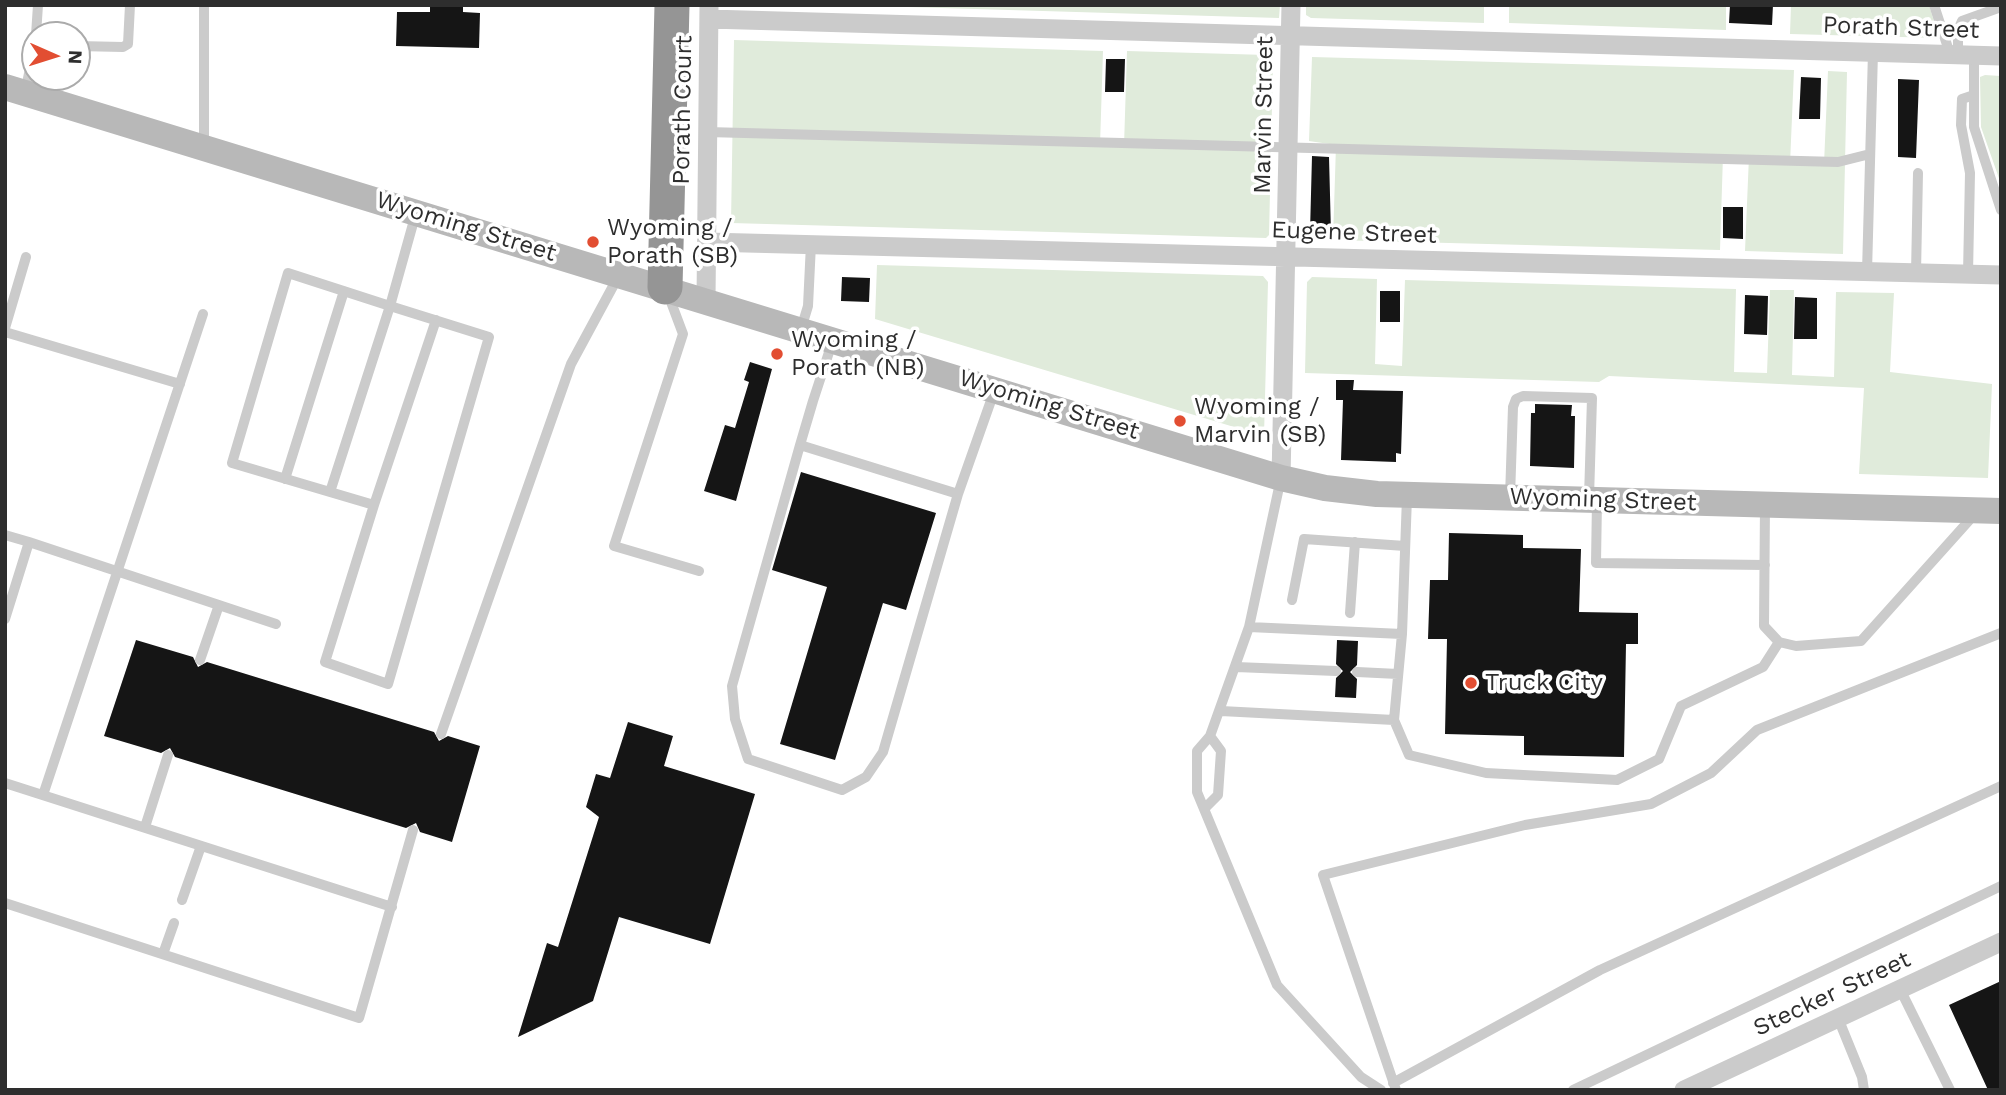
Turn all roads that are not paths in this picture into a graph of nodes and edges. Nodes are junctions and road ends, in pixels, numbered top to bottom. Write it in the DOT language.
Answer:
graph roads {
  1 [pos="130,5"];
  2 [pos="204,5"];
  3 [pos="673,5"];
  4 [pos="1292,5"];
  5 [pos="1934,5"];
  6 [pos="2001,7"];
  7 [pos="709,12"];
  8 [pos="1291,36"];
  9 [pos="91,46"];
  10 [pos="1873,52"];
  11 [pos="1961,55"];
  12 [pos="2001,56"];
  13 [pos="15,90"];
  14 [pos="1974,95"];
  15 [pos="707,132"];
  16 [pos="1288,148"];
  17 [pos="204,149"];
  18 [pos="1870,155"];
  19 [pos="1918,173"];
  20 [pos="2001,210"];
  21 [pos="416,212"];
  22 [pos="707,242"];
  23 [pos="811,244"];
  24 [pos="1286,256"];
  25 [pos="26,257"];
  26 [pos="1867,272"];
  27 [pos="620,273"];
  28 [pos="1916,273"];
  29 [pos="1968,274"];
  30 [pos="2001,275"];
  31 [pos="666,287"];
  32 [pos="344,291"];
  33 [pos="706,299"];
  34 [pos="390,306"];
  35 [pos="203,314"];
  36 [pos="436,320"];
  37 [pos="801,328"];
  38 [pos="5,330"];
  39 [pos="834,339"];
  40 [pos="180,384"];
  41 [pos="995,389"];
  42 [pos="800,445"];
  43 [pos="1281,478"];
  44 [pos="285,479"];
  45 [pos="330,492"];
  46 [pos="958,494"];
  47 [pos="1407,495"];
  48 [pos="1510,498"];
  49 [pos="1593,500"];
  50 [pos="1765,504"];
  51 [pos="374,505"];
  52 [pos="1989,510"];
  53 [pos="5,535"];
  54 [pos="29,542"];
  55 [pos="1354,542"];
  56 [pos="1405,546"];
  57 [pos="1765,565"];
  58 [pos="699,571"];
  59 [pos="117,572"];
  60 [pos="1292,600"];
  61 [pos="219,605"];
  62 [pos="1350,613"];
  63 [pos="5,619"];
  64 [pos="276,624"];
  65 [pos="1249,627"];
  66 [pos="2001,633"];
  67 [pos="1402,635"];
  68 [pos="1779,642"];
  69 [pos="200,660"];
  70 [pos="1236,667"];
  71 [pos="1336,671"];
  72 [pos="1357,672"];
  73 [pos="1398,674"];
  74 [pos="1221,711"];
  75 [pos="1394,720"];
  76 [pos="442,734"];
  77 [pos="1210,736"];
  78 [pos="168,755"];
  79 [pos="5,783"];
  80 [pos="2001,786"];
  81 [pos="43,795"];
  82 [pos="1205,808"];
  83 [pos="145,827"];
  84 [pos="413,830"];
  85 [pos="201,846"];
  86 [pos="2001,886"];
  87 [pos="182,900"];
  88 [pos="5,902"];
  89 [pos="392,907"];
  90 [pos="174,923"];
  91 [pos="2001,942"];
  92 [pos="163,954"];
  93 [pos="1900,989"];
  94 [pos="1838,1018"];
  95 [pos="1394,1086"];
  96 [pos="1381,1090"];
  97 [pos="1573,1090"];
  98 [pos="1684,1090"];
  99 [pos="1864,1090"];
  100 [pos="1950,1090"];
  1 -- 9 [label="lane"];
  2 -- 17 [label="lane"];
  3 -- 31 [label="highway"];
  4 -- 8 [label="street, Marvin Street"];
  5 -- 11 [label="lane"];
  6 -- 11 [label="lane"];
  7 -- 8 [label="street, Porath Street"];
  7 -- 15 [label="street, Porath Court"];
  8 -- 10 [label="street, Porath Street"];
  8 -- 16 [label="street, Marvin Street"];
  10 -- 11 [label="street, Porath Street"];
  10 -- 18 [label="lane"];
  11 -- 12 [label="street, Porath Street"];
  11 -- 14 [label="lane"];
  13 -- 17 [label="main road, Wyoming Street"];
  14 -- 20 [label="lane"];
  14 -- 29 [label="lane"];
  15 -- 16 [label="lane"];
  15 -- 22 [label="street, Porath Court"];
  16 -- 18 [label="lane"];
  16 -- 24 [label="street, Marvin Street"];
  17 -- 21 [label="main road, Wyoming Street"];
  18 -- 26 [label="lane"];
  19 -- 28 [label="lane"];
  21 -- 27 [label="main road, Wyoming Street"];
  21 -- 34 [label="lane"];
  22 -- 23 [label="street, Eugene Street"];
  22 -- 33 [label="street, Porath Court"];
  23 -- 24 [label="street, Eugene Street"];
  23 -- 37 [label="lane"];
  24 -- 26 [label="street, Eugene Street"];
  24 -- 43 [label="street, Marvin Street"];
  25 -- 38 [label="lane"];
  26 -- 28 [label="street, Eugene Street"];
  27 -- 31 [label="main road, Wyoming Street"];
  27 -- 76 [label="lane"];
  28 -- 29 [label="street, Eugene Street"];
  29 -- 30 [label="street, Eugene Street"];
  31 -- 33 [label="main road, Wyoming Street"];
  31 -- 58 [label="lane"];
  32 -- 34 [label="lane"];
  32 -- 44 [label="lane"];
  32 -- 44 [label="lane"];
  33 -- 37 [label="main road, Wyoming Street"];
  34 -- 36 [label="lane"];
  34 -- 45 [label="lane"];
  35 -- 40 [label="lane"];
  36 -- 51 [label="lane"];
  36 -- 51 [label="lane"];
  37 -- 39 [label="main road, Wyoming Street"];
  38 -- 40 [label="lane"];
  39 -- 41 [label="main road, Wyoming Street"];
  39 -- 42 [label="lane"];
  40 -- 59 [label="lane"];
  41 -- 43 [label="main road, Wyoming Street"];
  41 -- 46 [label="lane"];
  42 -- 46 [label="lane"];
  42 -- 46 [label="lane"];
  43 -- 47 [label="main road, Wyoming Street"];
  43 -- 65 [label="lane"];
  44 -- 45 [label="lane"];
  45 -- 51 [label="lane"];
  47 -- 48 [label="main road, Wyoming Street"];
  47 -- 56 [label="lane"];
  48 -- 49 [label="main road, Wyoming Street"];
  48 -- 49 [label="lane"];
  49 -- 50 [label="main road, Wyoming Street"];
  49 -- 57 [label="lane"];
  50 -- 52 [label="main road, Wyoming Street"];
  50 -- 57 [label="lane"];
  52 -- 68 [label="lane"];
  53 -- 54 [label="lane"];
  54 -- 59 [label="lane"];
  54 -- 63 [label="lane"];
  55 -- 56 [label="lane"];
  55 -- 60 [label="lane"];
  55 -- 62 [label="lane"];
  56 -- 67 [label="lane"];
  57 -- 68 [label="lane"];
  59 -- 61 [label="lane"];
  59 -- 81 [label="lane"];
  61 -- 64 [label="lane"];
  61 -- 69 [label="lane"];
  65 -- 67 [label="lane"];
  65 -- 70 [label="lane"];
  66 -- 95 [label="lane"];
  67 -- 73 [label="lane"];
  68 -- 75 [label="lane"];
  70 -- 71 [label="lane"];
  70 -- 74 [label="lane"];
  72 -- 73 [label="lane"];
  73 -- 75 [label="lane"];
  74 -- 75 [label="lane"];
  74 -- 77 [label="lane"];
  77 -- 82 [label="lane"];
  77 -- 82 [label="lane"];
  78 -- 83 [label="lane"];
  79 -- 81 [label="lane"];
  80 -- 95 [label="lane"];
  81 -- 83 [label="lane"];
  82 -- 96 [label="lane"];
  83 -- 85 [label="lane"];
  84 -- 89 [label="lane"];
  85 -- 87 [label="lane"];
  85 -- 89 [label="lane"];
  86 -- 97 [label="lane"];
  88 -- 92 [label="lane"];
  89 -- 92 [label="lane"];
  90 -- 92 [label="lane"];
  91 -- 93 [label="street, Stecker Street"];
  93 -- 94 [label="street, Stecker Street"];
  93 -- 100 [label="lane"];
  94 -- 98 [label="street, Stecker Street"];
  94 -- 99 [label="lane"];
}
